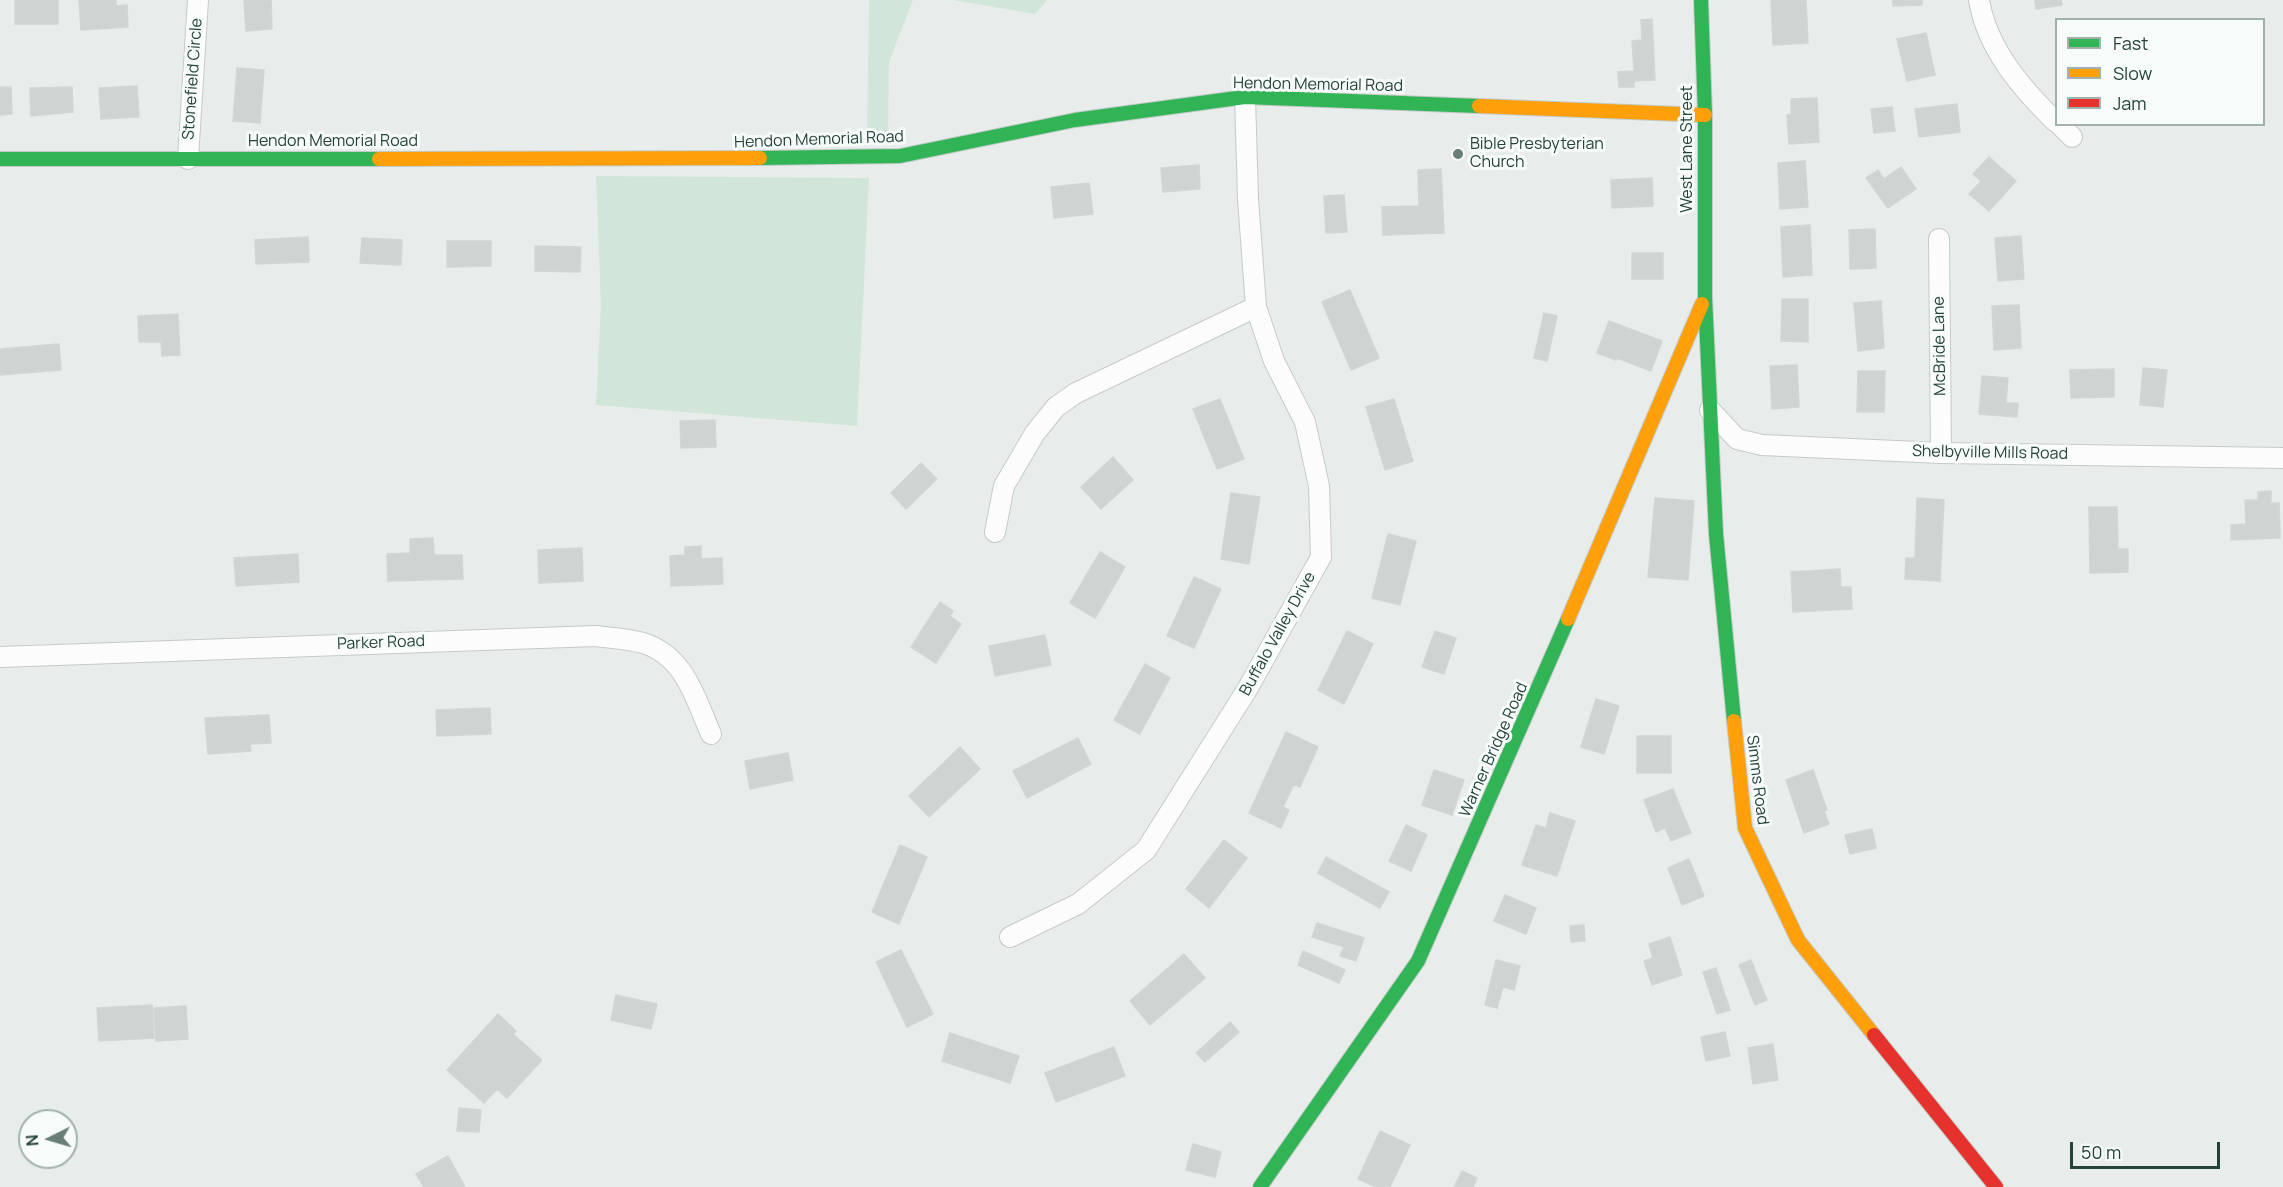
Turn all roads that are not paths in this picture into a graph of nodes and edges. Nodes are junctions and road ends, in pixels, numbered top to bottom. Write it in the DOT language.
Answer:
graph roads {
  1 [pos="198,0"];
  2 [pos="1701,0"];
  3 [pos="1979,0"];
  4 [pos="1245,97"];
  5 [pos="1705,115"];
  6 [pos="2055,120"];
  7 [pos="0,159"];
  8 [pos="188,159"];
  9 [pos="1939,239"];
  10 [pos="1705,297"];
  11 [pos="1256,307"];
  12 [pos="1710,410"];
  13 [pos="1941,453"];
  14 [pos="2283,458"];
  15 [pos="995,532"];
  16 [pos="0,657"];
  17 [pos="711,734"];
  18 [pos="1010,937"];
  19 [pos="1260,1187"];
  20 [pos="1996,1187"];
  1 -- 8 [label="street, Stonefield Circle"];
  2 -- 5 [label="street, West Lane Street"];
  3 -- 6 [label="street"];
  4 -- 5 [label="street, Hendon Memorial Road"];
  4 -- 8 [label="street, Hendon Memorial Road"];
  4 -- 11 [label="street, Buffalo Valley Drive"];
  5 -- 10 [label="street, West Lane Street"];
  7 -- 8 [label="street, Hendon Memorial Road"];
  9 -- 13 [label="street, McBride Lane"];
  10 -- 12 [label="street, Simms Road"];
  10 -- 19 [label="street, Warner Bridge Road"];
  11 -- 15 [label="street"];
  11 -- 18 [label="street, Buffalo Valley Drive"];
  12 -- 13 [label="street, Shelbyville Mills Road"];
  12 -- 20 [label="street, Simms Road"];
  13 -- 14 [label="street, Shelbyville Mills Road"];
  16 -- 17 [label="street, Parker Road"];
}
